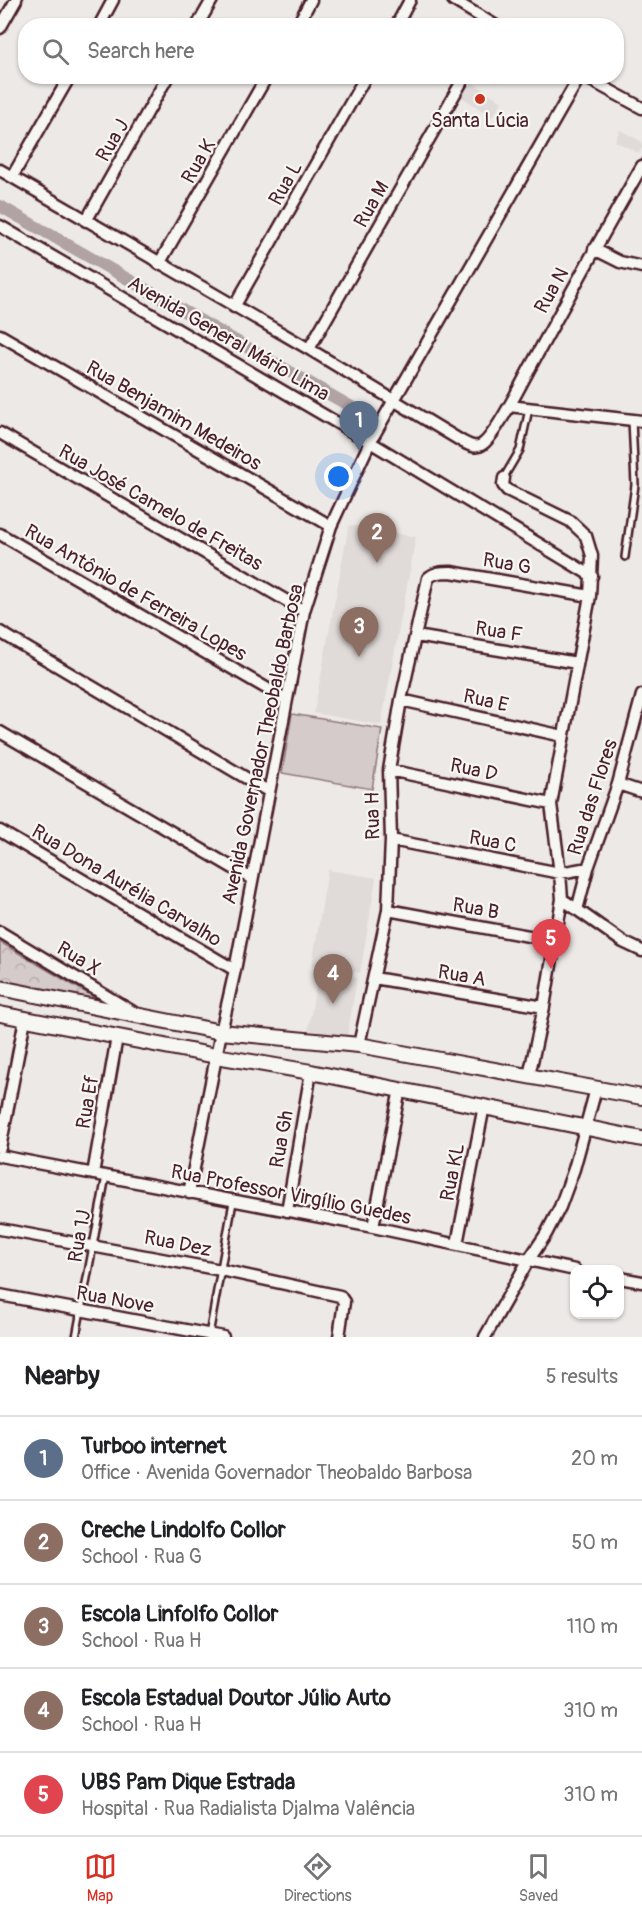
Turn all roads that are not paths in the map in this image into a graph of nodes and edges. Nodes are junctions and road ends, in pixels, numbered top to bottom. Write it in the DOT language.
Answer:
graph roads {
  1 [pos="16,0"];
  2 [pos="113,0"];
  3 [pos="212,0"];
  4 [pos="311,0"];
  5 [pos="410,0"];
  6 [pos="453,0"];
  7 [pos="103,18"];
  8 [pos="202,18"];
  9 [pos="301,18"];
  10 [pos="400,18"];
  11 [pos="483,18"];
  12 [pos="0,28"];
  13 [pos="65,84"];
  14 [pos="163,84"];
  15 [pos="262,84"];
  16 [pos="361,84"];
  17 [pos="460,84"];
  18 [pos="577,84"];
  19 [pos="597,84"];
  20 [pos="642,108"];
  21 [pos="642,166"];
  22 [pos="0,170"];
  23 [pos="12,177"];
  24 [pos="86,221"];
  25 [pos="0,226"];
  26 [pos="594,249"];
  27 [pos="159,264"];
  28 [pos="642,267"];
  29 [pos="234,307"];
  30 [pos="0,335"];
  31 [pos="309,349"];
  32 [pos="394,401"];
  33 [pos="509,406"];
  34 [pos="529,410"];
  35 [pos="637,421"];
  36 [pos="493,432"];
  37 [pos="0,434"];
  38 [pos="372,440"];
  39 [pos="504,478"];
  40 [pos="331,526"];
  41 [pos="0,534"];
  42 [pos="625,557"];
  43 [pos="592,576"];
  44 [pos="425,587"];
  45 [pos="590,596"];
  46 [pos="304,611"];
  47 [pos="0,632"];
  48 [pos="416,636"];
  49 [pos="577,663"];
  50 [pos="642,695"];
  51 [pos="285,699"];
  52 [pos="401,700"];
  53 [pos="0,732"];
  54 [pos="563,736"];
  55 [pos="390,771"];
  56 [pos="618,784"];
  57 [pos="268,791"];
  58 [pos="642,792"];
  59 [pos="551,804"];
  60 [pos="0,831"];
  61 [pos="391,840"];
  62 [pos="588,868"];
  63 [pos="561,873"];
  64 [pos="252,879"];
  65 [pos="562,899"];
  66 [pos="388,910"];
  67 [pos="577,910"];
  68 [pos="0,932"];
  69 [pos="556,941"];
  70 [pos="642,951"];
  71 [pos="235,970"];
  72 [pos="374,978"];
  73 [pos="0,988"];
  74 [pos="544,1008"];
  75 [pos="0,1014"];
  76 [pos="139,1015"];
  77 [pos="25,1019"];
  78 [pos="220,1032"];
  79 [pos="117,1037"];
  80 [pos="359,1045"];
  81 [pos="216,1056"];
  82 [pos="311,1072"];
  83 [pos="529,1076"];
  84 [pos="400,1089"];
  85 [pos="597,1089"];
  86 [pos="642,1097"];
  87 [pos="484,1106"];
  88 [pos="586,1127"];
  89 [pos="642,1139"];
  90 [pos="0,1148"];
  91 [pos="0,1156"];
  92 [pos="93,1174"];
  93 [pos="106,1176"];
  94 [pos="189,1193"];
  95 [pos="233,1202"];
  96 [pos="287,1211"];
  97 [pos="373,1227"];
  98 [pos="0,1229"];
  99 [pos="457,1244"];
  100 [pos="93,1246"];
  101 [pos="528,1261"];
  102 [pos="570,1268"];
  103 [pos="221,1270"];
  104 [pos="624,1279"];
  105 [pos="642,1282"];
  106 [pos="0,1295"];
  107 [pos="81,1311"];
  108 [pos="209,1336"];
  109 [pos="76,1337"];
  110 [pos="223,1337"];
  111 [pos="339,1337"];
  112 [pos="485,1337"];
  1 -- 12 [label="street"];
  2 -- 7 [label="street"];
  3 -- 8 [label="street"];
  4 -- 9 [label="street"];
  5 -- 10 [label="street"];
  6 -- 11 [label="street"];
  13 -- 23 [label="street"];
  14 -- 24 [label="street, Rua J"];
  15 -- 27 [label="street, Rua K"];
  16 -- 29 [label="street, Rua L"];
  17 -- 31 [label="street, Rua M"];
  18 -- 32 [label="street, Avenida Governador Theobaldo Barbosa"];
  19 -- 20 [label="street"];
  21 -- 26 [label="street, Rua N"];
  22 -- 23 [label="street, Avenida General Mário Lima"];
  23 -- 24 [label="street, Avenida General Mário Lima"];
  24 -- 27 [label="street, Avenida General Mário Lima"];
  25 -- 38 [label="street, Avenida General Mário Lima"];
  26 -- 28 [label="street"];
  26 -- 33 [label="street, Rua N"];
  27 -- 29 [label="street, Avenida General Mário Lima"];
  29 -- 31 [label="street, Avenida General Mário Lima"];
  30 -- 40 [label="street, Rua Benjamim Medeiros"];
  31 -- 32 [label="street, Avenida General Mário Lima"];
  32 -- 36 [label="street, Avenida General Mário Lima"];
  32 -- 38 [label="street, Avenida Governador Theobaldo Barbosa"];
  33 -- 34 [label="street"];
  33 -- 36 [label="street, Rua N"];
  34 -- 35 [label="street"];
  34 -- 39 [label="lane"];
  35 -- 42 [label="lane"];
  37 -- 46 [label="street, Rua José Camelo de Freitas"];
  38 -- 40 [label="street, Avenida Governador Theobaldo Barbosa"];
  38 -- 43 [label="street, Avenida General Mário Lima"];
  39 -- 43 [label="street"];
  40 -- 46 [label="street, Avenida Governador Theobaldo Barbosa"];
  41 -- 51 [label="street, Rua Antônio de Ferreira Lopes"];
  43 -- 45 [label="street"];
  44 -- 45 [label="street, Rua G"];
  44 -- 48 [label="street, Rua H"];
  45 -- 49 [label="street"];
  46 -- 51 [label="street, Avenida Governador Theobaldo Barbosa"];
  47 -- 57 [label="street"];
  48 -- 49 [label="street, Rua F"];
  48 -- 52 [label="street, Rua H"];
  49 -- 54 [label="street"];
  50 -- 56 [label="street, Rua das Flores"];
  51 -- 57 [label="street, Avenida Governador Theobaldo Barbosa"];
  52 -- 54 [label="street, Rua E"];
  52 -- 55 [label="street, Rua H"];
  53 -- 64 [label="street"];
  54 -- 59 [label="street"];
  55 -- 59 [label="street, Rua D"];
  55 -- 61 [label="street, Rua H"];
  56 -- 58 [label="street"];
  56 -- 62 [label="street, Rua das Flores"];
  57 -- 64 [label="street, Avenida Governador Theobaldo Barbosa"];
  59 -- 63 [label="street"];
  60 -- 71 [label="street, Rua Dona Aurélia Carvalho"];
  61 -- 63 [label="street, Rua C"];
  61 -- 66 [label="street, Rua H"];
  62 -- 63 [label="street, Rua C"];
  62 -- 67 [label="street, Rua das Flores"];
  63 -- 65 [label="street"];
  64 -- 71 [label="street, Avenida Governador Theobaldo Barbosa"];
  65 -- 67 [label="street"];
  65 -- 69 [label="street"];
  66 -- 69 [label="street, Rua B"];
  66 -- 72 [label="street, Rua H"];
  67 -- 70 [label="street"];
  68 -- 76 [label="street, Rua X"];
  69 -- 74 [label="street"];
  71 -- 78 [label="street, Avenida Governador Theobaldo Barbosa"];
  72 -- 74 [label="street, Rua A"];
  72 -- 80 [label="street, Rua H"];
  73 -- 76 [label="street"];
  74 -- 83 [label="street"];
  75 -- 77 [label="street"];
  76 -- 78 [label="street"];
  77 -- 79 [label="street"];
  77 -- 90 [label="street"];
  78 -- 80 [label="street"];
  78 -- 81 [label="street, Avenida Governador Theobaldo Barbosa"];
  79 -- 81 [label="street"];
  79 -- 92 [label="street, Rua Ef"];
  80 -- 83 [label="street"];
  81 -- 82 [label="street"];
  81 -- 94 [label="street, Avenida Governador Theobaldo Barbosa"];
  82 -- 84 [label="street"];
  82 -- 96 [label="street, Rua Gh"];
  83 -- 85 [label="street"];
  84 -- 87 [label="street"];
  84 -- 97 [label="street"];
  85 -- 86 [label="street"];
  85 -- 88 [label="street"];
  87 -- 88 [label="street"];
  87 -- 99 [label="street, Rua KL"];
  88 -- 89 [label="street"];
  88 -- 101 [label="street"];
  91 -- 92 [label="street, Rua Professor Virgílio Guedes"];
  92 -- 93 [label="street, Rua Professor Virgílio Guedes"];
  93 -- 94 [label="street, Rua Professor Virgílio Guedes"];
  93 -- 100 [label="lane, Rua 1J"];
  94 -- 95 [label="street, Rua Professor Virgílio Guedes"];
  95 -- 96 [label="street, Rua Professor Virgílio Guedes"];
  95 -- 103 [label="lane"];
  96 -- 97 [label="street, Rua Professor Virgílio Guedes"];
  97 -- 99 [label="street, Rua Professor Virgílio Guedes"];
  98 -- 100 [label="street, Rua Dez"];
  99 -- 101 [label="street, Rua Professor Virgílio Guedes"];
  100 -- 103 [label="street, Rua Dez"];
  100 -- 107 [label="lane, Rua 1J"];
  101 -- 102 [label="street, Rua Professor Virgílio Guedes"];
  101 -- 112 [label="street"];
  103 -- 108 [label="lane"];
  103 -- 111 [label="street, Rua Dez"];
  104 -- 105 [label="street"];
  106 -- 107 [label="street, Rua Nove"];
  107 -- 108 [label="street, Rua Nove"];
  107 -- 109 [label="lane, Rua 1J"];
  108 -- 110 [label="street, Rua Nove"];
}
